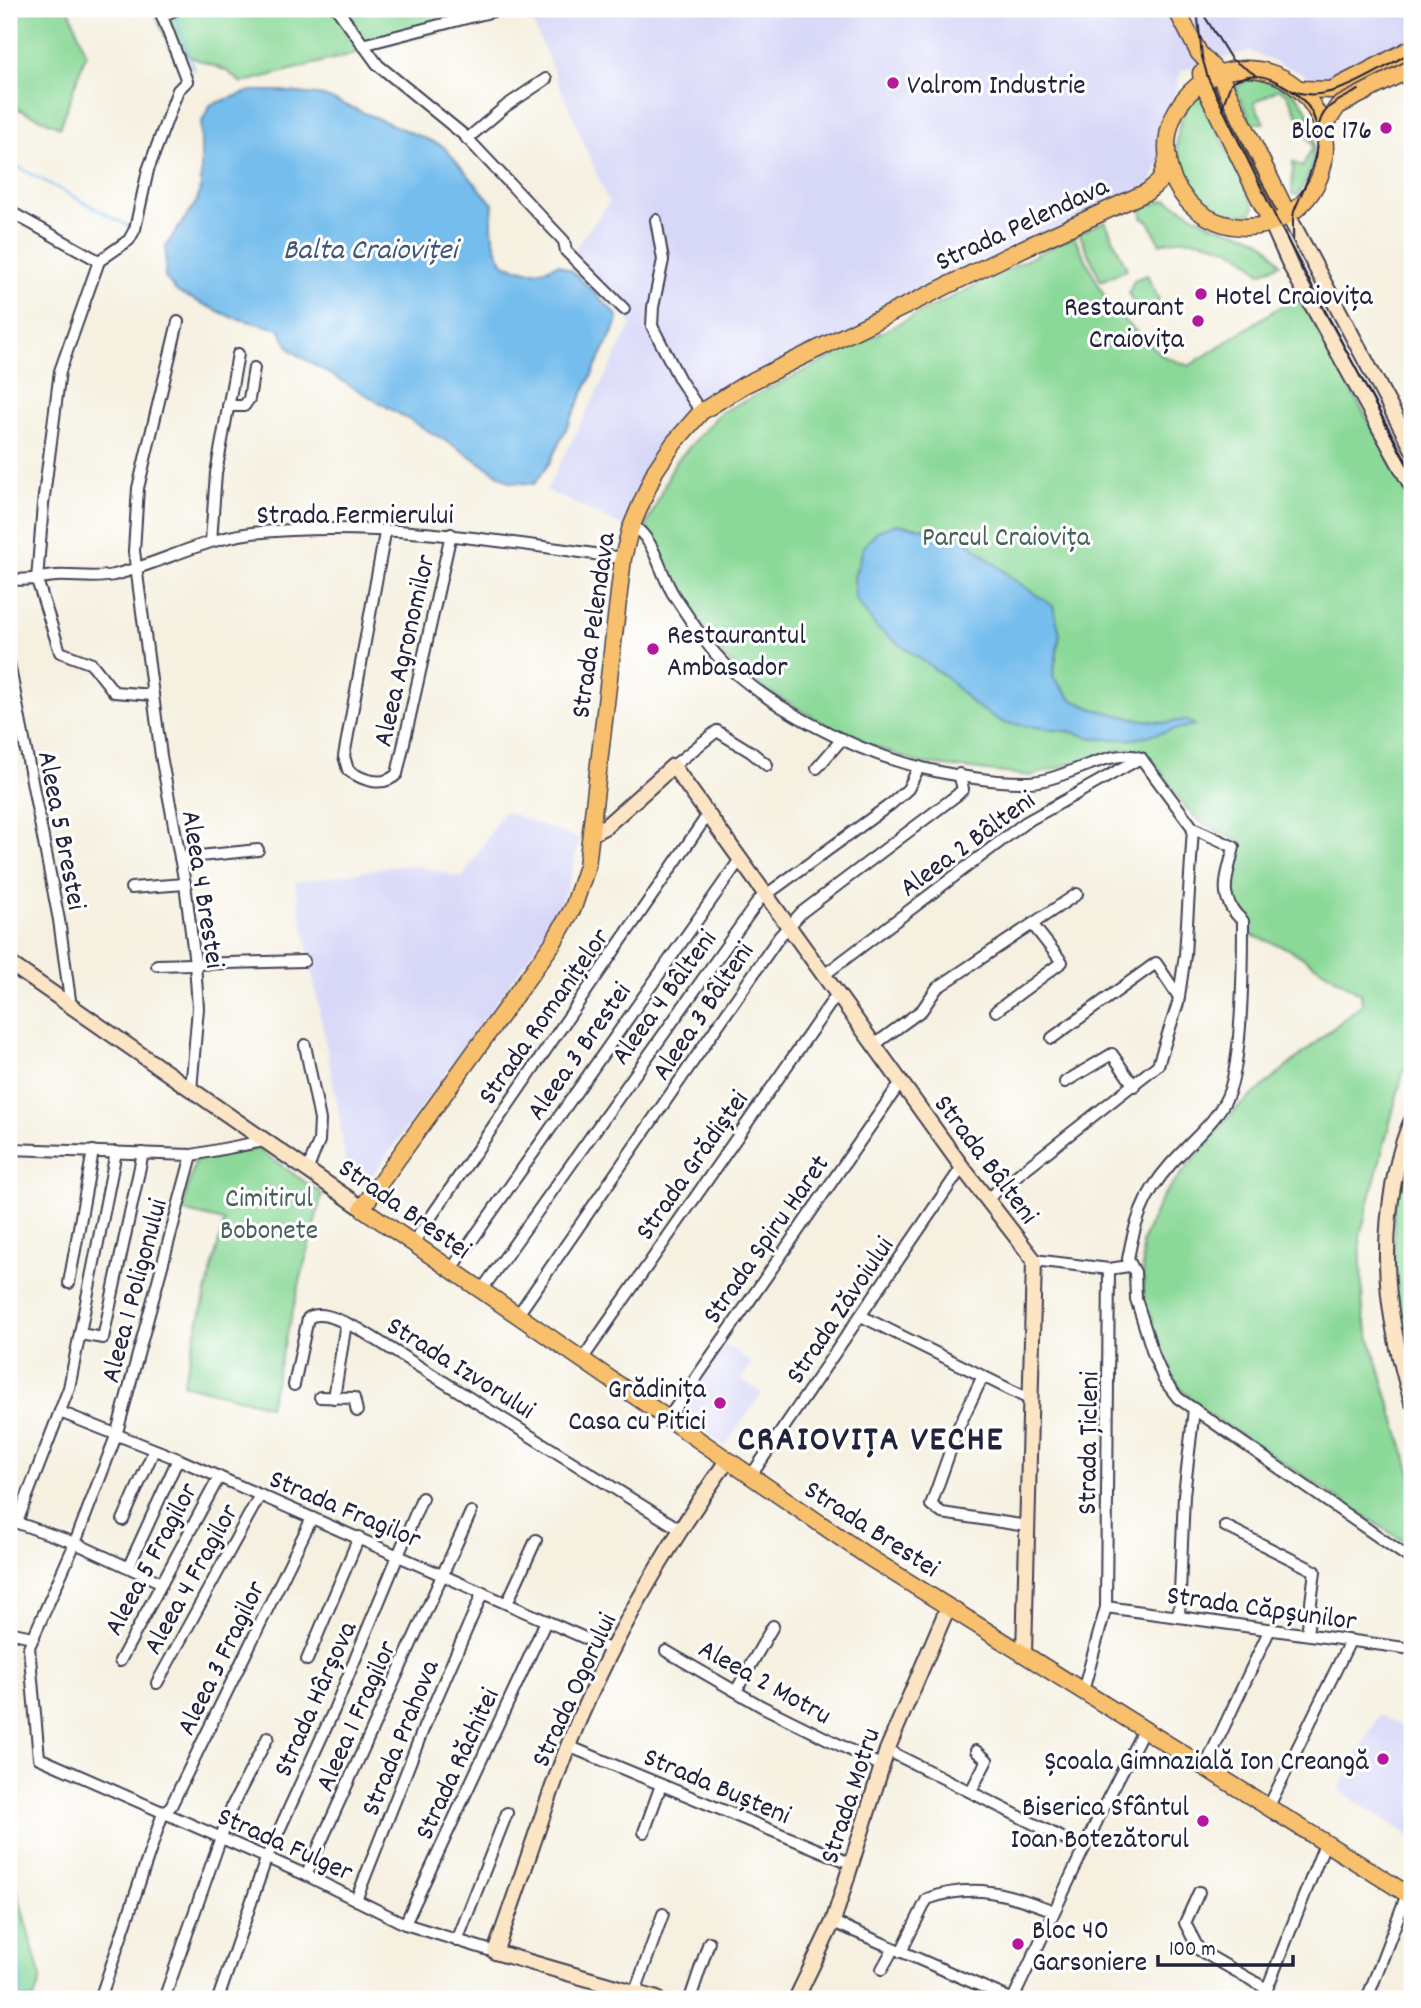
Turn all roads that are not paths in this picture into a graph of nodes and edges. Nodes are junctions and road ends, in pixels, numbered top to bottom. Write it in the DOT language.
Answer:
graph roads {
  1 [pos="177,9"];
  2 [pos="337,9"];
  3 [pos="1176,9"];
  4 [pos="494,11"];
  5 [pos="362,45"];
  6 [pos="1412,48"];
  7 [pos="1199,54"];
  8 [pos="1412,68"];
  9 [pos="1219,74"];
  10 [pos="546,79"];
  11 [pos="1202,82"];
  12 [pos="1299,89"];
  13 [pos="1322,128"];
  14 [pos="467,139"];
  15 [pos="1168,158"];
  16 [pos="1147,192"];
  17 [pos="1191,204"];
  18 [pos="9,211"];
  19 [pos="1288,215"];
  20 [pos="656,220"];
  21 [pos="1271,222"];
  22 [pos="99,261"];
  23 [pos="624,309"];
  24 [pos="178,322"];
  25 [pos="238,354"];
  26 [pos="254,368"];
  27 [pos="228,406"];
  28 [pos="701,412"];
  29 [pos="1412,448"];
  30 [pos="1412,487"];
  31 [pos="632,525"];
  32 [pos="385,533"];
  33 [pos="451,534"];
  34 [pos="211,541"];
  35 [pos="623,558"];
  36 [pos="137,568"];
  37 [pos="9,579"];
  38 [pos="37,580"];
  39 [pos="9,663"];
  40 [pos="153,695"];
  41 [pos="842,739"];
  42 [pos="1141,758"];
  43 [pos="767,765"];
  44 [pos="673,766"];
  45 [pos="919,767"];
  46 [pos="817,768"];
  47 [pos="959,774"];
  48 [pos="709,813"];
  49 [pos="1192,828"];
  50 [pos="591,834"];
  51 [pos="258,850"];
  52 [pos="180,858"];
  53 [pos="741,858"];
  54 [pos="185,884"];
  55 [pos="131,888"];
  56 [pos="1077,894"];
  57 [pos="767,895"];
  58 [pos="789,925"];
  59 [pos="1032,925"];
  60 [pos="304,961"];
  61 [pos="9,963"];
  62 [pos="195,963"];
  63 [pos="157,965"];
  64 [pos="824,975"];
  65 [pos="837,993"];
  66 [pos="1179,997"];
  67 [pos="71,1007"];
  68 [pos="996,1011"];
  69 [pos="1052,1038"];
  70 [pos="305,1045"];
  71 [pos="874,1045"];
  72 [pos="901,1082"];
  73 [pos="1065,1082"];
  74 [pos="1134,1086"];
  75 [pos="191,1090"];
  76 [pos="1412,1120"];
  77 [pos="264,1141"];
  78 [pos="9,1149"];
  79 [pos="93,1151"];
  80 [pos="116,1152"];
  81 [pos="143,1153"];
  82 [pos="192,1155"];
  83 [pos="962,1167"];
  84 [pos="307,1171"];
  85 [pos="988,1198"];
  86 [pos="362,1209"];
  87 [pos="413,1244"];
  88 [pos="1034,1260"];
  89 [pos="1129,1266"];
  90 [pos="1109,1269"];
  91 [pos="451,1270"];
  92 [pos="69,1283"];
  93 [pos="481,1291"];
  94 [pos="517,1316"];
  95 [pos="861,1316"];
  96 [pos="346,1323"];
  97 [pos="80,1334"];
  98 [pos="582,1361"];
  99 [pos="982,1378"];
  100 [pos="294,1385"];
  101 [pos="320,1397"];
  102 [pos="334,1398"];
  103 [pos="1031,1400"];
  104 [pos="1412,1402"];
  105 [pos="1194,1409"];
  106 [pos="357,1411"];
  107 [pos="60,1412"];
  108 [pos="667,1420"];
  109 [pos="116,1436"];
  110 [pos="154,1450"];
  111 [pos="178,1459"];
  112 [pos="726,1461"];
  113 [pos="219,1477"];
  114 [pos="750,1477"];
  115 [pos="260,1495"];
  116 [pos="422,1498"];
  117 [pos="471,1512"];
  118 [pos="312,1518"];
  119 [pos="123,1520"];
  120 [pos="13,1521"];
  121 [pos="1027,1525"];
  122 [pos="1225,1526"];
  123 [pos="681,1530"];
  124 [pos="359,1537"];
  125 [pos="536,1540"];
  126 [pos="75,1543"];
  127 [pos="399,1555"];
  128 [pos="1412,1560"];
  129 [pos="129,1566"];
  130 [pos="443,1574"];
  131 [pos="162,1583"];
  132 [pos="483,1592"];
  133 [pos="507,1603"];
  134 [pos="948,1607"];
  135 [pos="1106,1607"];
  136 [pos="1179,1618"];
  137 [pos="546,1621"];
  138 [pos="773,1626"];
  139 [pos="1270,1629"];
  140 [pos="9,1632"];
  141 [pos="1307,1633"];
  142 [pos="32,1637"];
  143 [pos="1350,1641"];
  144 [pos="1412,1649"];
  145 [pos="612,1650"];
  146 [pos="666,1651"];
  147 [pos="1024,1654"];
  148 [pos="307,1660"];
  149 [pos="120,1661"];
  150 [pos="157,1683"];
  151 [pos="736,1691"];
  152 [pos="1083,1691"];
  153 [pos="1144,1729"];
  154 [pos="268,1737"];
  155 [pos="568,1746"];
  156 [pos="887,1750"];
  157 [pos="976,1751"];
  158 [pos="882,1766"];
  159 [pos="1205,1767"];
  160 [pos="662,1785"];
  161 [pos="971,1791"];
  162 [pos="1269,1806"];
  163 [pos="163,1813"];
  164 [pos="507,1813"];
  165 [pos="644,1832"];
  166 [pos="219,1839"];
  167 [pos="1326,1841"];
  168 [pos="1084,1849"];
  169 [pos="267,1859"];
  170 [pos="850,1863"];
  171 [pos="306,1875"];
  172 [pos="1199,1892"];
  173 [pos="1410,1895"];
  174 [pos="356,1900"];
  175 [pos="1054,1911"];
  176 [pos="663,1914"];
  177 [pos="832,1922"];
  178 [pos="405,1924"];
  179 [pos="457,1941"];
  180 [pos="709,1942"];
  181 [pos="897,1950"];
  182 [pos="495,1952"];
  183 [pos="882,1969"];
  184 [pos="635,1992"];
  185 [pos="1265,1994"];
  186 [pos="100,1999"];
  187 [pos="164,1999"];
  188 [pos="218,1999"];
  189 [pos="657,1999"];
  190 [pos="690,1999"];
  191 [pos="796,1999"];
  192 [pos="1012,1999"];
  193 [pos="1367,1999"];
  1 -- 22 [label="street"];
  2 -- 5 [label="street"];
  3 -- 7 [label="main road"];
  4 -- 5 [label="street"];
  5 -- 14 [label="street"];
  6 -- 12 [label="main road"];
  7 -- 9 [label="main road"];
  7 -- 11 [label="main road"];
  8 -- 13 [label="main road"];
  9 -- 11 [label="main road"];
  9 -- 12 [label="main road"];
  9 -- 19 [label="main road"];
  10 -- 14 [label="street"];
  11 -- 15 [label="main road, Strada Pelendava"];
  11 -- 21 [label="main road"];
  12 -- 13 [label="main road"];
  13 -- 19 [label="main road"];
  14 -- 23 [label="street"];
  15 -- 16 [label="main road, Strada Pelendava"];
  15 -- 17 [label="main road, Strada Pelendava"];
  16 -- 17 [label="main road, Strada Pelendava"];
  16 -- 28 [label="main road, Strada Pelendava"];
  17 -- 21 [label="main road, Strada Pelendava"];
  18 -- 22 [label="street"];
  19 -- 21 [label="main road, Strada Pelendava"];
  19 -- 29 [label="street"];
  20 -- 28 [label="street"];
  21 -- 30 [label="street"];
  22 -- 38 [label="street"];
  24 -- 36 [label="street, Aleea 4 Brestei"];
  25 -- 27 [label="street"];
  26 -- 27 [label="street"];
  27 -- 34 [label="street"];
  28 -- 31 [label="main road, Strada Pelendava"];
  31 -- 35 [label="main road, Strada Pelendava"];
  31 -- 41 [label="street"];
  32 -- 33 [label="street, Strada Fermierului"];
  32 -- 33 [label="street, Aleea Agronomilor"];
  32 -- 34 [label="street, Strada Fermierului"];
  33 -- 35 [label="street, Strada Fermierului"];
  34 -- 36 [label="street, Strada Fermierului"];
  35 -- 50 [label="main road, Strada Pelendava"];
  36 -- 38 [label="street, Strada Fermierului"];
  36 -- 40 [label="street, Aleea 4 Brestei"];
  37 -- 38 [label="street, Strada Fermierului"];
  38 -- 40 [label="street"];
  39 -- 67 [label="street, Aleea 5 Brestei"];
  40 -- 52 [label="street, Aleea 4 Brestei"];
  41 -- 45 [label="street"];
  41 -- 46 [label="street"];
  42 -- 47 [label="street"];
  42 -- 49 [label="street"];
  42 -- 64 [label="street, Aleea 2 Bâlteni"];
  43 -- 44 [label="street"];
  44 -- 48 [label="street, Strada Bâlteni"];
  44 -- 50 [label="street"];
  45 -- 47 [label="street"];
  45 -- 57 [label="street, Aleea 4 Bâlteni"];
  47 -- 58 [label="street, Aleea 3 Bâlteni"];
  48 -- 53 [label="street, Strada Bâlteni"];
  48 -- 87 [label="street, Strada Romanițelor"];
  49 -- 66 [label="street"];
  49 -- 89 [label="street"];
  50 -- 86 [label="main road, Strada Pelendava"];
  51 -- 52 [label="street"];
  52 -- 54 [label="street, Aleea 4 Brestei"];
  53 -- 57 [label="street, Strada Bâlteni"];
  53 -- 91 [label="street, Aleea 3 Brestei"];
  54 -- 55 [label="street"];
  54 -- 62 [label="street, Aleea 4 Brestei"];
  56 -- 59 [label="street"];
  57 -- 58 [label="street, Strada Bâlteni"];
  57 -- 93 [label="street, Aleea 4 Bâlteni"];
  58 -- 64 [label="street, Strada Bâlteni"];
  58 -- 94 [label="street, Aleea 3 Bâlteni"];
  59 -- 68 [label="street"];
  59 -- 71 [label="street"];
  60 -- 62 [label="street"];
  61 -- 67 [label="street, Strada Brestei"];
  62 -- 63 [label="street"];
  62 -- 75 [label="street, Aleea 4 Brestei"];
  64 -- 65 [label="street, Strada Bâlteni"];
  65 -- 71 [label="street, Strada Bâlteni"];
  65 -- 98 [label="street, Strada Grădiștei"];
  66 -- 69 [label="street"];
  66 -- 74 [label="street"];
  67 -- 75 [label="street, Strada Brestei"];
  70 -- 84 [label="street"];
  71 -- 72 [label="street, Strada Bâlteni"];
  72 -- 83 [label="street, Strada Bâlteni"];
  72 -- 108 [label="street, Strada Spiru Haret"];
  73 -- 74 [label="street"];
  74 -- 85 [label="street"];
  75 -- 77 [label="street, Strada Brestei"];
  76 -- 104 [label="street"];
  77 -- 82 [label="street"];
  77 -- 84 [label="street, Strada Brestei"];
  78 -- 79 [label="street"];
  79 -- 80 [label="street"];
  79 -- 92 [label="street"];
  80 -- 81 [label="street"];
  80 -- 97 [label="street"];
  81 -- 82 [label="street"];
  81 -- 97 [label="street"];
  82 -- 109 [label="street, Aleea 1 Poligonului"];
  83 -- 85 [label="street, Strada Bâlteni"];
  83 -- 95 [label="street, Strada Zăvoiului"];
  84 -- 86 [label="street, Strada Brestei"];
  85 -- 88 [label="street, Strada Bâlteni"];
  86 -- 87 [label="main road, Strada Brestei"];
  87 -- 91 [label="main road, Strada Brestei"];
  88 -- 90 [label="street"];
  88 -- 103 [label="street, Strada Bâlteni"];
  89 -- 90 [label="street"];
  89 -- 105 [label="street"];
  90 -- 135 [label="street, Strada Țicleni"];
  91 -- 93 [label="main road, Strada Brestei"];
  93 -- 94 [label="main road, Strada Brestei"];
  94 -- 98 [label="main road, Strada Brestei"];
  95 -- 99 [label="street"];
  95 -- 114 [label="street, Strada Zăvoiului"];
  96 -- 100 [label="street, Strada Izvorului"];
  96 -- 102 [label="street"];
  96 -- 123 [label="street, Strada Izvorului"];
  97 -- 107 [label="street"];
  98 -- 108 [label="main road, Strada Brestei"];
  99 -- 103 [label="street"];
  99 -- 121 [label="street"];
  101 -- 102 [label="street"];
  102 -- 106 [label="street"];
  103 -- 121 [label="street, Strada Bâlteni"];
  105 -- 128 [label="street"];
  105 -- 136 [label="street"];
  107 -- 109 [label="street, Strada Fragilor"];
  107 -- 120 [label="street"];
  108 -- 112 [label="main road, Strada Brestei"];
  109 -- 110 [label="street, Strada Fragilor"];
  109 -- 126 [label="street, Aleea 1 Poligonului"];
  110 -- 111 [label="street, Strada Fragilor"];
  110 -- 119 [label="street"];
  111 -- 113 [label="street, Strada Fragilor"];
  111 -- 129 [label="street"];
  112 -- 114 [label="main road, Strada Brestei"];
  112 -- 123 [label="street, Strada Ogorului"];
  113 -- 115 [label="street, Strada Fragilor"];
  113 -- 131 [label="street, Aleea 5 Fragilor"];
  114 -- 134 [label="main road, Strada Brestei"];
  115 -- 118 [label="street, Strada Fragilor"];
  115 -- 150 [label="street, Aleea 4 Fragilor"];
  116 -- 127 [label="street, Strada Hârșova"];
  117 -- 130 [label="street, Aleea 1 Fragilor"];
  118 -- 124 [label="street, Strada Fragilor"];
  118 -- 163 [label="street, Aleea 3 Fragilor"];
  120 -- 126 [label="street"];
  121 -- 147 [label="street, Strada Bâlteni"];
  122 -- 141 [label="street"];
  123 -- 145 [label="street, Strada Ogorului"];
  124 -- 127 [label="street, Strada Fragilor"];
  124 -- 148 [label="street"];
  125 -- 133 [label="street"];
  126 -- 129 [label="street"];
  126 -- 142 [label="street, Aleea 1 Poligonului"];
  127 -- 130 [label="street, Strada Fragilor"];
  127 -- 169 [label="street, Strada Hârșova"];
  129 -- 131 [label="street"];
  130 -- 132 [label="street, Strada Fragilor"];
  130 -- 171 [label="street, Aleea 1 Fragilor"];
  131 -- 149 [label="street, Aleea 5 Fragilor"];
  132 -- 133 [label="street, Strada Fragilor"];
  132 -- 174 [label="street, Strada Prahova"];
  133 -- 137 [label="street, Strada Fragilor"];
  134 -- 147 [label="main road, Strada Brestei"];
  134 -- 156 [label="street, Strada Motru"];
  135 -- 136 [label="street, Strada Căpșunilor"];
  135 -- 152 [label="street, Strada Țicleni"];
  136 -- 139 [label="street, Strada Căpșunilor"];
  137 -- 145 [label="street, Strada Fragilor"];
  137 -- 178 [label="street, Strada Răchitei"];
  138 -- 151 [label="street"];
  139 -- 141 [label="street, Strada Căpșunilor"];
  139 -- 159 [label="street"];
  140 -- 142 [label="street"];
  141 -- 143 [label="street, Strada Căpșunilor"];
  142 -- 163 [label="street, Strada Fulger"];
  143 -- 144 [label="street, Strada Căpșunilor"];
  143 -- 162 [label="street"];
  145 -- 155 [label="street, Strada Ogorului"];
  146 -- 151 [label="street, Aleea 2 Motru"];
  147 -- 152 [label="main road, Strada Brestei"];
  151 -- 158 [label="street, Aleea 2 Motru"];
  152 -- 153 [label="main road, Strada Brestei"];
  153 -- 159 [label="main road, Strada Brestei"];
  153 -- 168 [label="street"];
  154 -- 166 [label="street"];
  155 -- 160 [label="street, Strada Bușteni"];
  155 -- 182 [label="street, Strada Ogorului"];
  156 -- 158 [label="street, Strada Motru"];
  156 -- 161 [label="street"];
  157 -- 161 [label="street"];
  158 -- 170 [label="street, Strada Motru"];
  159 -- 162 [label="main road, Strada Brestei"];
  160 -- 165 [label="street"];
  160 -- 170 [label="street, Strada Bușteni"];
  161 -- 168 [label="street"];
  162 -- 167 [label="main road, Strada Brestei"];
  163 -- 166 [label="street, Strada Fulger"];
  163 -- 186 [label="street, Aleea 3 Fragilor"];
  164 -- 179 [label="street"];
  166 -- 169 [label="street, Strada Fulger"];
  166 -- 187 [label="street"];
  167 -- 173 [label="main road, Strada Brestei"];
  167 -- 185 [label="street"];
  168 -- 175 [label="street"];
  169 -- 171 [label="street, Strada Fulger"];
  169 -- 188 [label="street, Strada Hârșova"];
  170 -- 177 [label="street, Strada Motru"];
  171 -- 174 [label="street, Strada Fulger"];
  172 -- 185 [label="street"];
  173 -- 193 [label="street"];
  174 -- 178 [label="street, Strada Fulger"];
  175 -- 181 [label="street"];
  175 -- 192 [label="street"];
  176 -- 184 [label="street"];
  177 -- 181 [label="street"];
  177 -- 191 [label="street, Strada Motru"];
  178 -- 179 [label="street, Strada Fulger"];
  179 -- 182 [label="street, Strada Fulger"];
  180 -- 190 [label="street"];
  181 -- 183 [label="street"];
  181 -- 192 [label="street"];
  182 -- 184 [label="street, Strada Fulger"];
  184 -- 189 [label="street, Strada Fulger"];
}
